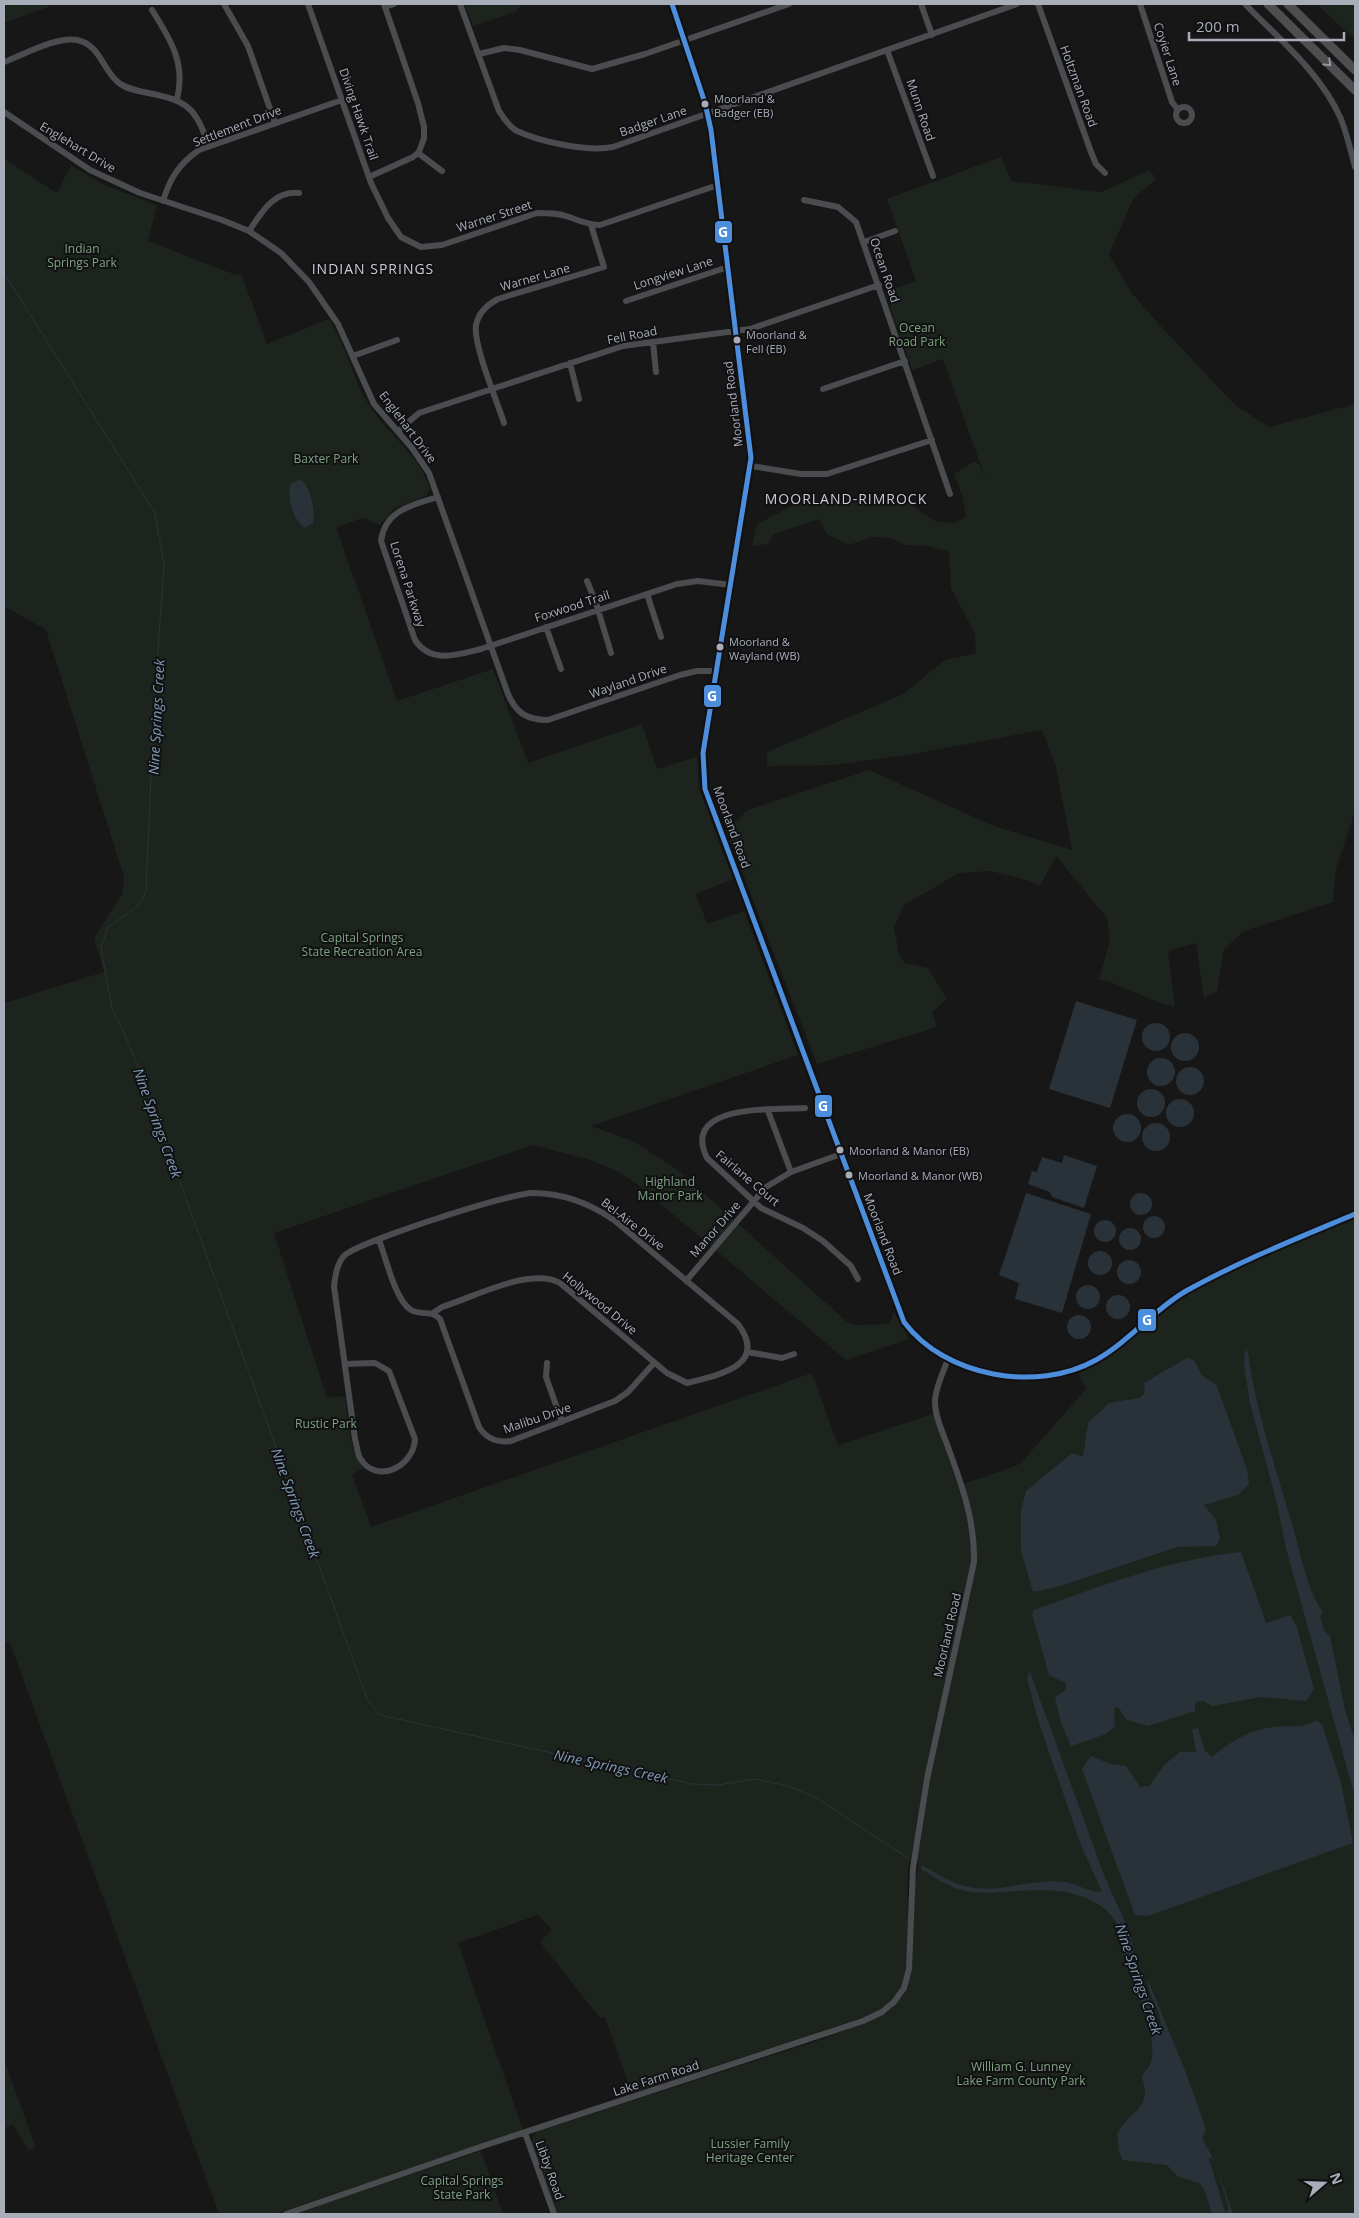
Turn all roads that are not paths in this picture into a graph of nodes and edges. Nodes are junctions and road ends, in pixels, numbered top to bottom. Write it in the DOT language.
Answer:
graph roads {
  1 [pos="224,4"];
  2 [pos="308,4"];
  3 [pos="394,4"];
  4 [pos="460,4"];
  5 [pos="672,4"];
  6 [pos="789,4"];
  7 [pos="921,4"];
  8 [pos="1017,4"];
  9 [pos="1038,4"];
  10 [pos="1140,4"];
  11 [pos="1245,4"];
  12 [pos="1268,4"];
  13 [pos="1288,4"];
  14 [pos="385,5"];
  15 [pos="152,10"];
  16 [pos="932,35"];
  17 [pos="684,41"];
  18 [pos="887,50"];
  19 [pos="1337,52"];
  20 [pos="479,54"];
  21 [pos="4,62"];
  22 [pos="1355,63"];
  23 [pos="1355,70"];
  24 [pos="1355,90"];
  25 [pos="177,99"];
  26 [pos="342,100"];
  27 [pos="1178,110"];
  28 [pos="4,112"];
  29 [pos="708,114"];
  30 [pos="275,123"];
  31 [pos="210,146"];
  32 [pos="418,153"];
  33 [pos="1355,167"];
  34 [pos="442,171"];
  35 [pos="1105,173"];
  36 [pos="933,176"];
  37 [pos="369,177"];
  38 [pos="718,185"];
  39 [pos="299,193"];
  40 [pos="804,200"];
  41 [pos="163,201"];
  42 [pos="591,225"];
  43 [pos="396,228"];
  44 [pos="895,230"];
  45 [pos="249,231"];
  46 [pos="864,242"];
  47 [pos="728,267"];
  48 [pos="879,286"];
  49 [pos="626,301"];
  50 [pos="736,331"];
  51 [pos="397,340"];
  52 [pos="653,342"];
  53 [pos="354,356"];
  54 [pos="905,361"];
  55 [pos="570,363"];
  56 [pos="656,372"];
  57 [pos="492,389"];
  58 [pos="823,389"];
  59 [pos="580,398"];
  60 [pos="504,423"];
  61 [pos="398,431"];
  62 [pos="932,440"];
  63 [pos="751,466"];
  64 [pos="950,494"];
  65 [pos="438,497"];
  66 [pos="587,582"];
  67 [pos="731,585"];
  68 [pos="647,594"];
  69 [pos="597,610"];
  70 [pos="546,626"];
  71 [pos="661,637"];
  72 [pos="490,646"];
  73 [pos="422,650"];
  74 [pos="611,653"];
  75 [pos="561,668"];
  76 [pos="717,671"];
  77 [pos="548,720"];
  78 [pos="805,1108"];
  79 [pos="768,1111"];
  80 [pos="841,1154"];
  81 [pos="791,1172"];
  82 [pos="754,1201"];
  83 [pos="1355,1214"];
  84 [pos="379,1240"];
  85 [pos="858,1279"];
  86 [pos="686,1281"];
  87 [pos="433,1313"];
  88 [pos="747,1352"];
  89 [pos="794,1354"];
  90 [pos="948,1358"];
  91 [pos="546,1363"];
  92 [pos="654,1363"];
  93 [pos="345,1364"];
  94 [pos="562,1422"];
  95 [pos="914,1863"];
  96 [pos="524,2133"];
  97 [pos="286,2214"];
  98 [pos="554,2214"];
  1 -- 30 [label="street"];
  2 -- 26 [label="street, Diving Hawk Trail"];
  3 -- 14 [label="street"];
  4 -- 20 [label="street, Badger Lane"];
  5 -- 17 [label="street, Moorland Road"];
  6 -- 17 [label="street"];
  7 -- 16 [label="street"];
  8 -- 16 [label="street, Badger Lane"];
  9 -- 35 [label="street, Holtzman Road"];
  10 -- 27 [label="street, Coyier Lane"];
  11 -- 33 [label="street"];
  12 -- 24 [label="highway, one-way"];
  13 -- 19 [label="highway"];
  14 -- 32 [label="street"];
  15 -- 25 [label="street"];
  16 -- 18 [label="street, Badger Lane"];
  17 -- 20 [label="street"];
  17 -- 29 [label="street, Moorland Road"];
  18 -- 29 [label="street, Badger Lane"];
  18 -- 36 [label="street, Munn Road"];
  19 -- 22 [label="highway"];
  19 -- 23 [label="highway"];
  20 -- 29 [label="street, Badger Lane"];
  21 -- 25 [label="street"];
  25 -- 31 [label="street"];
  26 -- 30 [label="street, Settlement Drive"];
  26 -- 37 [label="street, Diving Hawk Trail"];
  28 -- 41 [label="street, Englehart Drive"];
  29 -- 38 [label="street, Moorland Road"];
  30 -- 31 [label="street, Settlement Drive"];
  31 -- 41 [label="street, Settlement Drive"];
  32 -- 34 [label="street"];
  32 -- 37 [label="street"];
  37 -- 43 [label="street, Diving Hawk Trail"];
  38 -- 42 [label="street, Warner Street"];
  38 -- 47 [label="street, Moorland Road"];
  39 -- 45 [label="street"];
  40 -- 46 [label="street, Ocean Road"];
  41 -- 45 [label="street, Englehart Drive"];
  42 -- 43 [label="street, Warner Street"];
  42 -- 57 [label="street, Warner Lane"];
  44 -- 46 [label="street"];
  45 -- 53 [label="street, Englehart Drive"];
  46 -- 48 [label="street, Ocean Road"];
  47 -- 49 [label="street, Longview Lane"];
  47 -- 50 [label="street, Moorland Road"];
  48 -- 50 [label="street, Fell Road"];
  48 -- 54 [label="street, Ocean Road"];
  50 -- 52 [label="street, Fell Road"];
  50 -- 63 [label="street, Moorland Road"];
  51 -- 53 [label="street"];
  52 -- 55 [label="street, Fell Road"];
  52 -- 56 [label="street"];
  53 -- 61 [label="street, Englehart Drive"];
  54 -- 58 [label="street"];
  54 -- 62 [label="street, Ocean Road"];
  55 -- 57 [label="street, Fell Road"];
  55 -- 59 [label="street"];
  57 -- 60 [label="street"];
  57 -- 61 [label="street, Fell Road"];
  61 -- 65 [label="street, Englehart Drive"];
  62 -- 63 [label="street"];
  62 -- 64 [label="street, Ocean Road"];
  63 -- 67 [label="street, Moorland Road"];
  65 -- 72 [label="street, Englehart Drive"];
  65 -- 73 [label="street, Lorena Parkway"];
  66 -- 69 [label="street"];
  67 -- 68 [label="street, Foxwood Trail"];
  67 -- 76 [label="street, Moorland Road"];
  68 -- 69 [label="street, Foxwood Trail"];
  68 -- 71 [label="street"];
  69 -- 70 [label="street, Foxwood Trail"];
  69 -- 74 [label="street"];
  70 -- 72 [label="street, Foxwood Trail"];
  70 -- 75 [label="street"];
  72 -- 73 [label="street, Foxwood Trail"];
  72 -- 77 [label="street, Englehart Drive"];
  76 -- 77 [label="street, Wayland Drive"];
  76 -- 80 [label="street, Moorland Road"];
  78 -- 79 [label="street, Fairlane Court"];
  79 -- 81 [label="street"];
  79 -- 82 [label="street, Fairlane Court"];
  80 -- 81 [label="street, Manor Drive"];
  80 -- 90 [label="street, Moorland Road"];
  81 -- 82 [label="street, Manor Drive"];
  82 -- 85 [label="street, Fairlane Court"];
  82 -- 86 [label="street, Manor Drive"];
  83 -- 90 [label="street"];
  84 -- 86 [label="street, Bel-Aire Drive"];
  84 -- 87 [label="street"];
  84 -- 93 [label="street, Bel-Aire Drive"];
  86 -- 88 [label="street, Bel-Aire Drive"];
  87 -- 92 [label="street, Hollywood Drive"];
  87 -- 94 [label="street, Malibu Drive"];
  88 -- 89 [label="street"];
  88 -- 92 [label="street, Hollywood Drive"];
  90 -- 95 [label="street, Moorland Road"];
  91 -- 94 [label="street"];
  92 -- 94 [label="street, Malibu Drive"];
  93 -- 93 [label="street, Bel-Aire Drive"];
  95 -- 96 [label="street, Lake Farm Road"];
  96 -- 97 [label="street, Lake Farm Road"];
  96 -- 98 [label="street, Libby Road"];
}
